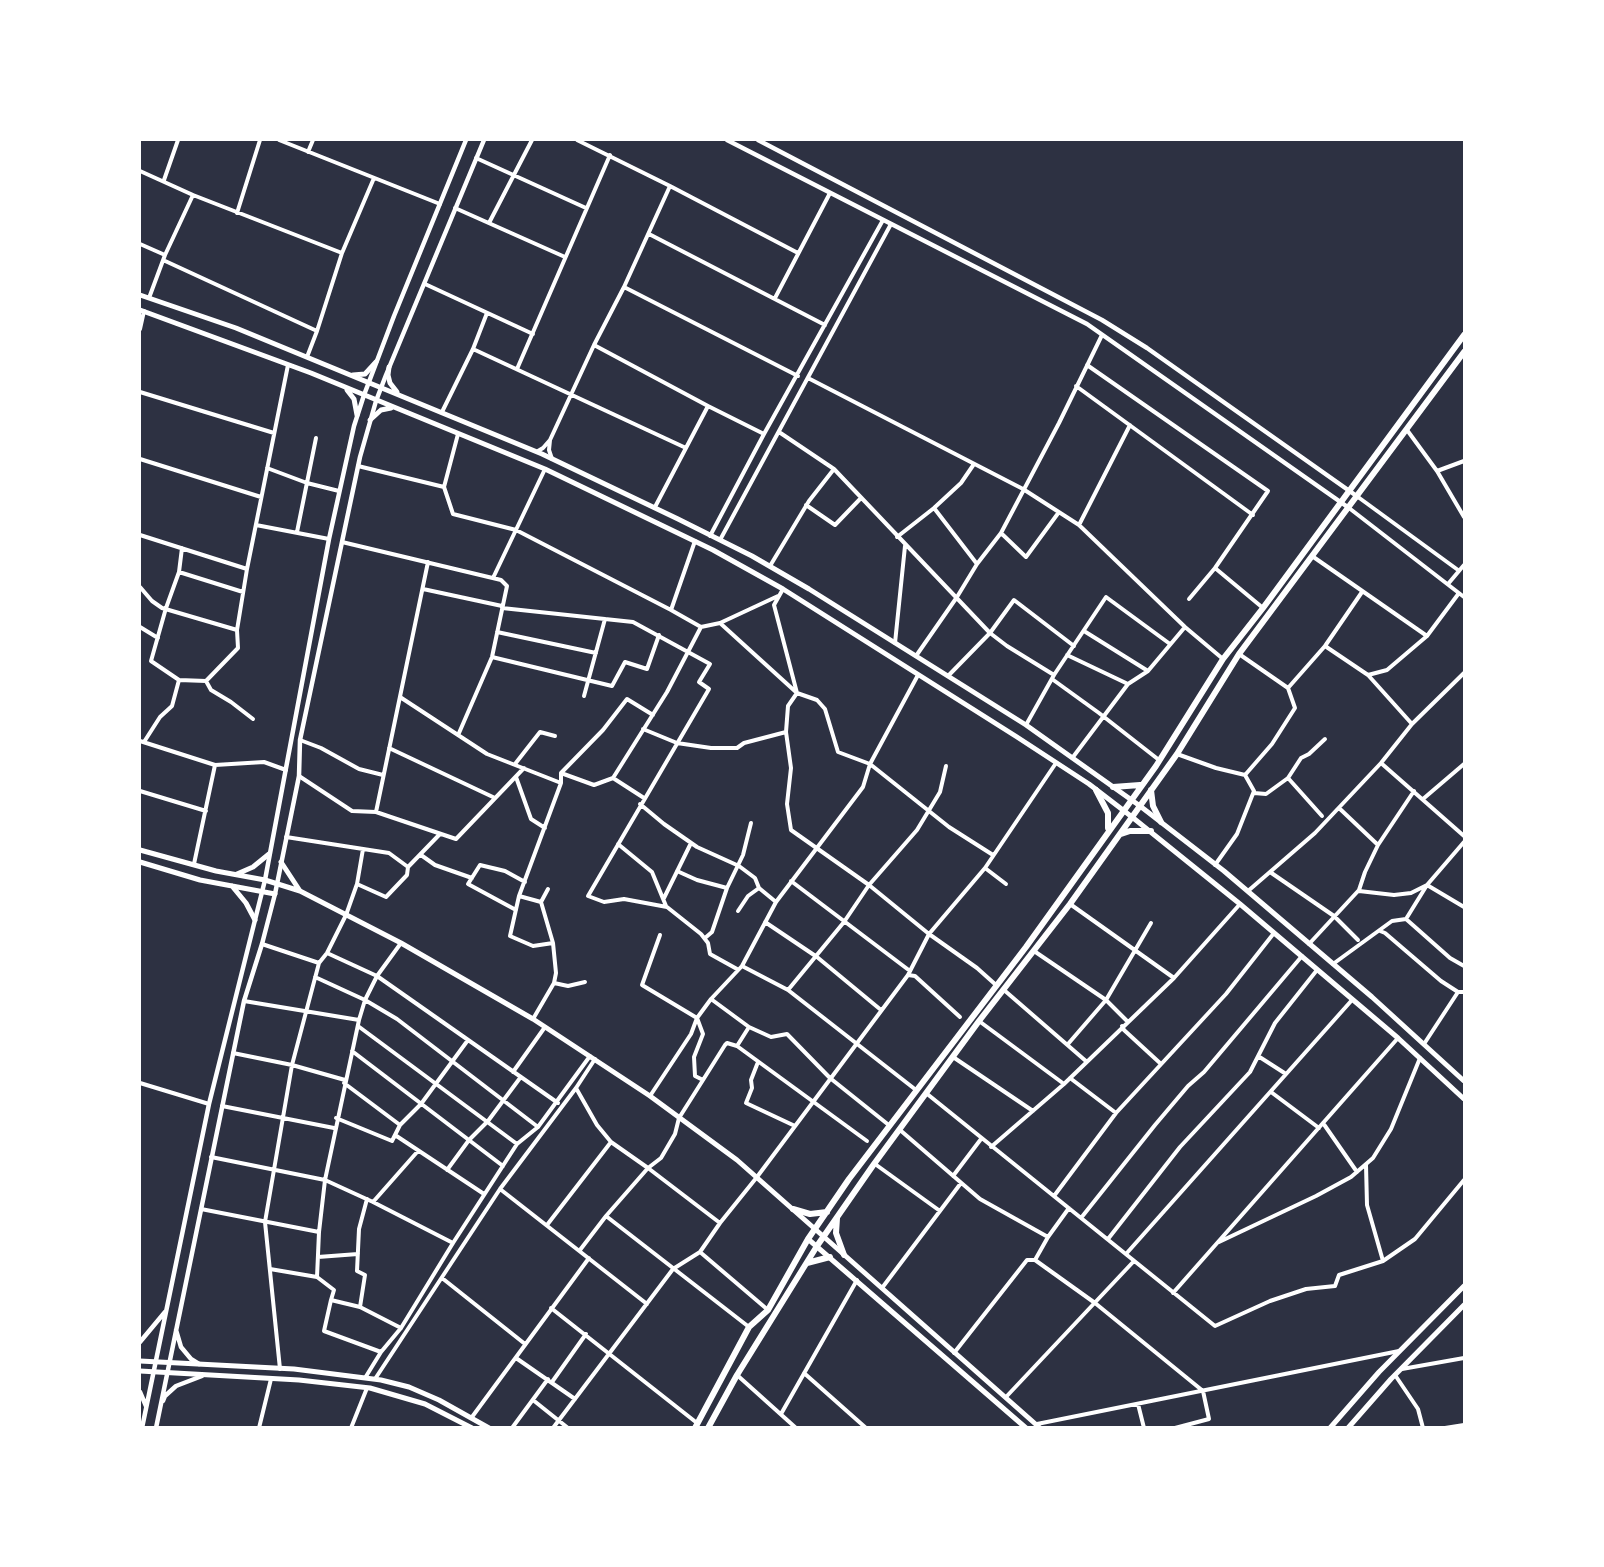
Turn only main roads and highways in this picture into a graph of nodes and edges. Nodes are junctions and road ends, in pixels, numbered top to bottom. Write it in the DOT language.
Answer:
graph roads {
  1 [pos="140,295"];
  2 [pos="142,311"];
  3 [pos="1464,335"];
  4 [pos="1464,352"];
  5 [pos="376,362"];
  6 [pos="389,367"];
  7 [pos="349,374"];
  8 [pos="344,387"];
  9 [pos="400,395"];
  10 [pos="395,408"];
  11 [pos="357,415"];
  12 [pos="370,420"];
  13 [pos="1141,784"];
  14 [pos="1113,787"];
  15 [pos="1096,790"];
  16 [pos="1151,790"];
  17 [pos="1130,799"];
  18 [pos="1140,806"];
  19 [pos="1123,810"];
  20 [pos="1132,817"];
  21 [pos="1161,822"];
  22 [pos="1108,830"];
  23 [pos="1151,831"];
  24 [pos="1118,835"];
  25 [pos="140,850"];
  26 [pos="269,854"];
  27 [pos="140,862"];
  28 [pos="281,862"];
  29 [pos="237,874"];
  30 [pos="232,885"];
  31 [pos="300,891"];
  32 [pos="275,894"];
  33 [pos="255,920"];
  34 [pos="1464,1081"];
  35 [pos="1464,1099"];
  36 [pos="793,1209"];
  37 [pos="827,1212"];
  38 [pos="837,1217"];
  39 [pos="814,1229"];
  40 [pos="823,1236"];
  41 [pos="808,1239"];
  42 [pos="817,1246"];
  43 [pos="844,1255"];
  44 [pos="830,1257"];
  45 [pos="807,1263"];
  46 [pos="1464,1286"];
  47 [pos="1464,1305"];
  48 [pos="140,1361"];
  49 [pos="140,1371"];
  50 [pos="696,1426"];
  51 [pos="1039,1426"];
  52 [pos="1352,1426"];
  53 [pos="472,1428"];
  54 [pos="489,1428"];
  55 [pos="708,1428"];
  56 [pos="1026,1428"];
  57 [pos="1330,1428"];
  1 -- 7 [label="main road"];
  2 -- 8 [label="main road"];
  3 -- 13 [label="highway"];
  4 -- 16 [label="highway"];
  5 -- 7 [label="main road"];
  6 -- 9 [label="main road"];
  7 -- 9 [label="main road"];
  8 -- 10 [label="main road"];
  8 -- 11 [label="main road"];
  9 -- 14 [label="main road"];
  10 -- 12 [label="main road"];
  10 -- 15 [label="main road"];
  13 -- 14 [label="highway"];
  13 -- 17 [label="highway"];
  14 -- 17 [label="main road"];
  15 -- 19 [label="main road"];
  15 -- 22 [label="highway"];
  16 -- 18 [label="highway"];
  16 -- 21 [label="highway"];
  17 -- 18 [label="main road"];
  17 -- 19 [label="highway"];
  18 -- 20 [label="highway"];
  18 -- 21 [label="main road"];
  19 -- 20 [label="main road"];
  19 -- 22 [label="highway"];
  20 -- 23 [label="main road"];
  20 -- 24 [label="highway"];
  21 -- 34 [label="main road"];
  22 -- 37 [label="highway"];
  23 -- 24 [label="highway"];
  23 -- 35 [label="main road"];
  24 -- 38 [label="highway"];
  25 -- 29 [label="main road"];
  26 -- 29 [label="main road"];
  27 -- 30 [label="main road"];
  28 -- 31 [label="main road"];
  29 -- 31 [label="main road"];
  30 -- 32 [label="main road"];
  30 -- 33 [label="main road"];
  31 -- 36 [label="main road"];
  36 -- 37 [label="highway"];
  36 -- 39 [label="main road"];
  37 -- 39 [label="highway"];
  38 -- 40 [label="highway"];
  38 -- 43 [label="highway"];
  39 -- 40 [label="main road"];
  39 -- 41 [label="highway"];
  40 -- 42 [label="highway"];
  40 -- 43 [label="main road"];
  41 -- 42 [label="main road"];
  41 -- 50 [label="highway"];
  42 -- 44 [label="main road"];
  42 -- 45 [label="highway"];
  43 -- 51 [label="main road"];
  44 -- 45 [label="highway"];
  44 -- 56 [label="main road"];
  45 -- 55 [label="highway"];
  46 -- 57 [label="main road"];
  47 -- 52 [label="main road"];
  48 -- 54 [label="main road"];
  49 -- 53 [label="main road"];
}
